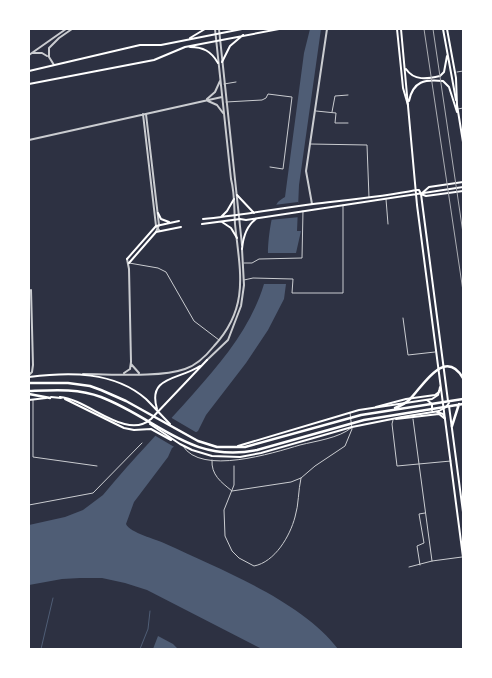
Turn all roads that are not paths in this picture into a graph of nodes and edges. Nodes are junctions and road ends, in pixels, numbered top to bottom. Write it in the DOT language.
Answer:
graph roads {
  1 [pos="66,29"];
  2 [pos="72,29"];
  3 [pos="205,29"];
  4 [pos="215,29"];
  5 [pos="219,29"];
  6 [pos="242,29"];
  7 [pos="280,29"];
  8 [pos="327,29"];
  9 [pos="397,29"];
  10 [pos="401,29"];
  11 [pos="443,29"];
  12 [pos="447,29"];
  13 [pos="219,33"];
  14 [pos="216,34"];
  15 [pos="244,35"];
  16 [pos="188,39"];
  17 [pos="220,39"];
  18 [pos="216,40"];
  19 [pos="185,47"];
  20 [pos="447,53"];
  21 [pos="30,55"];
  22 [pos="49,57"];
  23 [pos="222,62"];
  24 [pos="218,63"];
  25 [pos="54,65"];
  26 [pos="405,67"];
  27 [pos="29,71"];
  28 [pos="463,71"];
  29 [pos="455,73"];
  30 [pos="220,80"];
  31 [pos="236,82"];
  32 [pos="29,84"];
  33 [pos="224,84"];
  34 [pos="348,94"];
  35 [pos="222,97"];
  36 [pos="203,101"];
  37 [pos="226,102"];
  38 [pos="457,104"];
  39 [pos="408,105"];
  40 [pos="463,108"];
  41 [pos="458,109"];
  42 [pos="315,110"];
  43 [pos="332,113"];
  44 [pos="144,114"];
  45 [pos="224,115"];
  46 [pos="459,116"];
  47 [pos="348,123"];
  48 [pos="29,140"];
  49 [pos="463,142"];
  50 [pos="310,144"];
  51 [pos="270,167"];
  52 [pos="463,182"];
  53 [pos="463,189"];
  54 [pos="416,190"];
  55 [pos="416,194"];
  56 [pos="420,194"];
  57 [pos="237,195"];
  58 [pos="369,198"];
  59 [pos="386,198"];
  60 [pos="234,199"];
  61 [pos="312,204"];
  62 [pos="343,205"];
  63 [pos="303,211"];
  64 [pos="158,213"];
  65 [pos="254,214"];
  66 [pos="239,215"];
  67 [pos="235,216"];
  68 [pos="221,217"];
  69 [pos="257,218"];
  70 [pos="203,219"];
  71 [pos="240,219"];
  72 [pos="235,220"];
  73 [pos="179,221"];
  74 [pos="174,222"];
  75 [pos="220,222"];
  76 [pos="159,224"];
  77 [pos="202,224"];
  78 [pos="388,224"];
  79 [pos="156,226"];
  80 [pos="181,227"];
  81 [pos="159,230"];
  82 [pos="237,238"];
  83 [pos="242,249"];
  84 [pos="127,259"];
  85 [pos="129,263"];
  86 [pos="243,263"];
  87 [pos="244,280"];
  88 [pos="31,290"];
  89 [pos="403,318"];
  90 [pos="219,340"];
  91 [pos="436,352"];
  92 [pos="207,360"];
  93 [pos="131,362"];
  94 [pos="82,374"];
  95 [pos="124,374"];
  96 [pos="140,374"];
  97 [pos="29,376"];
  98 [pos="463,378"];
  99 [pos="29,383"];
  100 [pos="440,383"];
  101 [pos="440,390"];
  102 [pos="29,392"];
  103 [pos="463,396"];
  104 [pos="60,397"];
  105 [pos="50,398"];
  106 [pos="463,399"];
  107 [pos="29,400"];
  108 [pos="33,400"];
  109 [pos="425,400"];
  110 [pos="400,403"];
  111 [pos="449,403"];
  112 [pos="463,404"];
  113 [pos="376,407"];
  114 [pos="444,409"];
  115 [pos="385,410"];
  116 [pos="350,412"];
  117 [pos="434,412"];
  118 [pos="426,413"];
  119 [pos="162,417"];
  120 [pos="402,417"];
  121 [pos="413,418"];
  122 [pos="393,419"];
  123 [pos="445,419"];
  124 [pos="154,426"];
  125 [pos="452,426"];
  126 [pos="352,427"];
  127 [pos="173,428"];
  128 [pos="142,443"];
  129 [pos="181,445"];
  130 [pos="228,448"];
  131 [pos="212,460"];
  132 [pos="451,461"];
  133 [pos="420,464"];
  134 [pos="97,466"];
  135 [pos="234,466"];
  136 [pos="301,478"];
  137 [pos="232,491"];
  138 [pos="29,505"];
  139 [pos="463,512"];
  140 [pos="426,513"];
  141 [pos="463,557"];
  142 [pos="432,560"];
  143 [pos="420,565"];
  144 [pos="409,567"];
  1 -- 21 [label="street"];
  2 -- 22 [label="street"];
  3 -- 16 [label="main road"];
  4 -- 14 [label="street"];
  5 -- 13 [label="street"];
  6 -- 13 [label="main road"];
  7 -- 15 [label="main road"];
  8 -- 42 [label="street"];
  9 -- 39 [label="main road"];
  10 -- 26 [label="main road"];
  11 -- 20 [label="main road"];
  12 -- 29 [label="main road"];
  13 -- 14 [label="main road"];
  13 -- 17 [label="street"];
  14 -- 16 [label="main road"];
  14 -- 18 [label="street"];
  15 -- 17 [label="main road"];
  15 -- 23 [label="main road"];
  16 -- 25 [label="main road"];
  17 -- 18 [label="main road"];
  17 -- 23 [label="street"];
  18 -- 19 [label="main road"];
  18 -- 24 [label="street"];
  19 -- 24 [label="main road"];
  19 -- 32 [label="main road"];
  20 -- 26 [label="main road"];
  20 -- 38 [label="main road"];
  21 -- 22 [label="street"];
  22 -- 25 [label="street"];
  23 -- 33 [label="street"];
  24 -- 30 [label="street"];
  25 -- 27 [label="main road"];
  26 -- 39 [label="main road"];
  28 -- 29 [label="street"];
  29 -- 38 [label="main road"];
  30 -- 35 [label="street"];
  30 -- 36 [label="street"];
  31 -- 33 [label="street"];
  33 -- 37 [label="street"];
  34 -- 43 [label="street"];
  35 -- 36 [label="street"];
  35 -- 45 [label="street"];
  36 -- 44 [label="street"];
  36 -- 45 [label="street"];
  37 -- 51 [label="street"];
  37 -- 57 [label="street"];
  38 -- 41 [label="main road"];
  39 -- 46 [label="main road"];
  39 -- 54 [label="main road"];
  40 -- 41 [label="street"];
  41 -- 46 [label="main road"];
  42 -- 43 [label="street"];
  42 -- 50 [label="street"];
  43 -- 47 [label="street"];
  44 -- 48 [label="street"];
  44 -- 64 [label="street"];
  44 -- 79 [label="street"];
  45 -- 60 [label="street"];
  46 -- 49 [label="main road"];
  50 -- 58 [label="street"];
  50 -- 61 [label="street"];
  52 -- 56 [label="main road"];
  53 -- 56 [label="main road"];
  54 -- 55 [label="main road"];
  54 -- 56 [label="main road"];
  54 -- 58 [label="main road"];
  55 -- 56 [label="main road"];
  55 -- 59 [label="main road"];
  55 -- 91 [label="main road"];
  56 -- 111 [label="main road"];
  57 -- 65 [label="main road"];
  57 -- 66 [label="street"];
  58 -- 61 [label="main road"];
  59 -- 62 [label="main road"];
  59 -- 78 [label="street"];
  60 -- 67 [label="street"];
  60 -- 68 [label="main road"];
  61 -- 65 [label="main road"];
  62 -- 63 [label="main road"];
  62 -- 87 [label="street"];
  63 -- 69 [label="main road"];
  63 -- 86 [label="street"];
  64 -- 74 [label="main road"];
  64 -- 76 [label="street"];
  65 -- 66 [label="main road"];
  66 -- 67 [label="main road"];
  66 -- 71 [label="street"];
  67 -- 68 [label="main road"];
  67 -- 72 [label="street"];
  68 -- 70 [label="main road"];
  69 -- 71 [label="main road"];
  69 -- 83 [label="main road"];
  71 -- 72 [label="main road"];
  71 -- 83 [label="street"];
  72 -- 75 [label="main road"];
  72 -- 82 [label="street"];
  73 -- 74 [label="main road"];
  74 -- 76 [label="main road"];
  75 -- 77 [label="main road"];
  75 -- 82 [label="main road"];
  76 -- 79 [label="main road"];
  76 -- 81 [label="street"];
  79 -- 81 [label="street"];
  79 -- 84 [label="main road"];
  80 -- 81 [label="main road"];
  81 -- 85 [label="main road"];
  82 -- 90 [label="street"];
  83 -- 86 [label="street"];
  84 -- 85 [label="street"];
  85 -- 90 [label="street"];
  85 -- 93 [label="street"];
  86 -- 87 [label="street"];
  87 -- 92 [label="street"];
  88 -- 97 [label="street"];
  89 -- 91 [label="street"];
  90 -- 96 [label="street"];
  91 -- 100 [label="main road"];
  92 -- 104 [label="main road"];
  92 -- 119 [label="main road"];
  93 -- 95 [label="street"];
  93 -- 96 [label="street"];
  94 -- 95 [label="street"];
  94 -- 97 [label="main road"];
  94 -- 119 [label="main road"];
  95 -- 96 [label="street"];
  98 -- 115 [label="highway"];
  99 -- 127 [label="highway"];
  100 -- 101 [label="main road"];
  100 -- 114 [label="main road"];
  101 -- 109 [label="main road"];
  101 -- 113 [label="main road"];
  102 -- 105 [label="highway"];
  102 -- 124 [label="highway"];
  103 -- 125 [label="highway"];
  104 -- 105 [label="main road"];
  104 -- 129 [label="main road"];
  105 -- 108 [label="main road"];
  106 -- 115 [label="highway"];
  107 -- 108 [label="main road"];
  108 -- 134 [label="street"];
  109 -- 110 [label="main road"];
  109 -- 118 [label="main road"];
  110 -- 113 [label="main road"];
  110 -- 120 [label="main road"];
  111 -- 114 [label="main road"];
  111 -- 125 [label="main road"];
  112 -- 124 [label="highway"];
  113 -- 116 [label="main road"];
  114 -- 117 [label="main road"];
  114 -- 123 [label="main road"];
  115 -- 130 [label="highway"];
  116 -- 126 [label="street"];
  116 -- 130 [label="main road"];
  117 -- 118 [label="main road"];
  117 -- 123 [label="main road"];
  118 -- 120 [label="main road"];
  119 -- 127 [label="main road"];
  120 -- 122 [label="main road"];
  121 -- 122 [label="main road"];
  121 -- 123 [label="main road"];
  121 -- 133 [label="street"];
  122 -- 126 [label="main road"];
  122 -- 133 [label="street"];
  123 -- 132 [label="main road"];
  124 -- 129 [label="main road"];
  125 -- 139 [label="main road"];
  126 -- 129 [label="main road"];
  126 -- 131 [label="street"];
  126 -- 136 [label="street"];
  127 -- 130 [label="highway"];
  128 -- 138 [label="street"];
  129 -- 131 [label="street"];
  131 -- 137 [label="street"];
  132 -- 133 [label="street"];
  132 -- 141 [label="main road"];
  133 -- 140 [label="street"];
  135 -- 137 [label="street"];
  136 -- 137 [label="street"];
  136 -- 137 [label="street"];
  140 -- 142 [label="street"];
  140 -- 143 [label="street"];
  141 -- 142 [label="street"];
  142 -- 143 [label="street"];
  143 -- 144 [label="street"];
}
